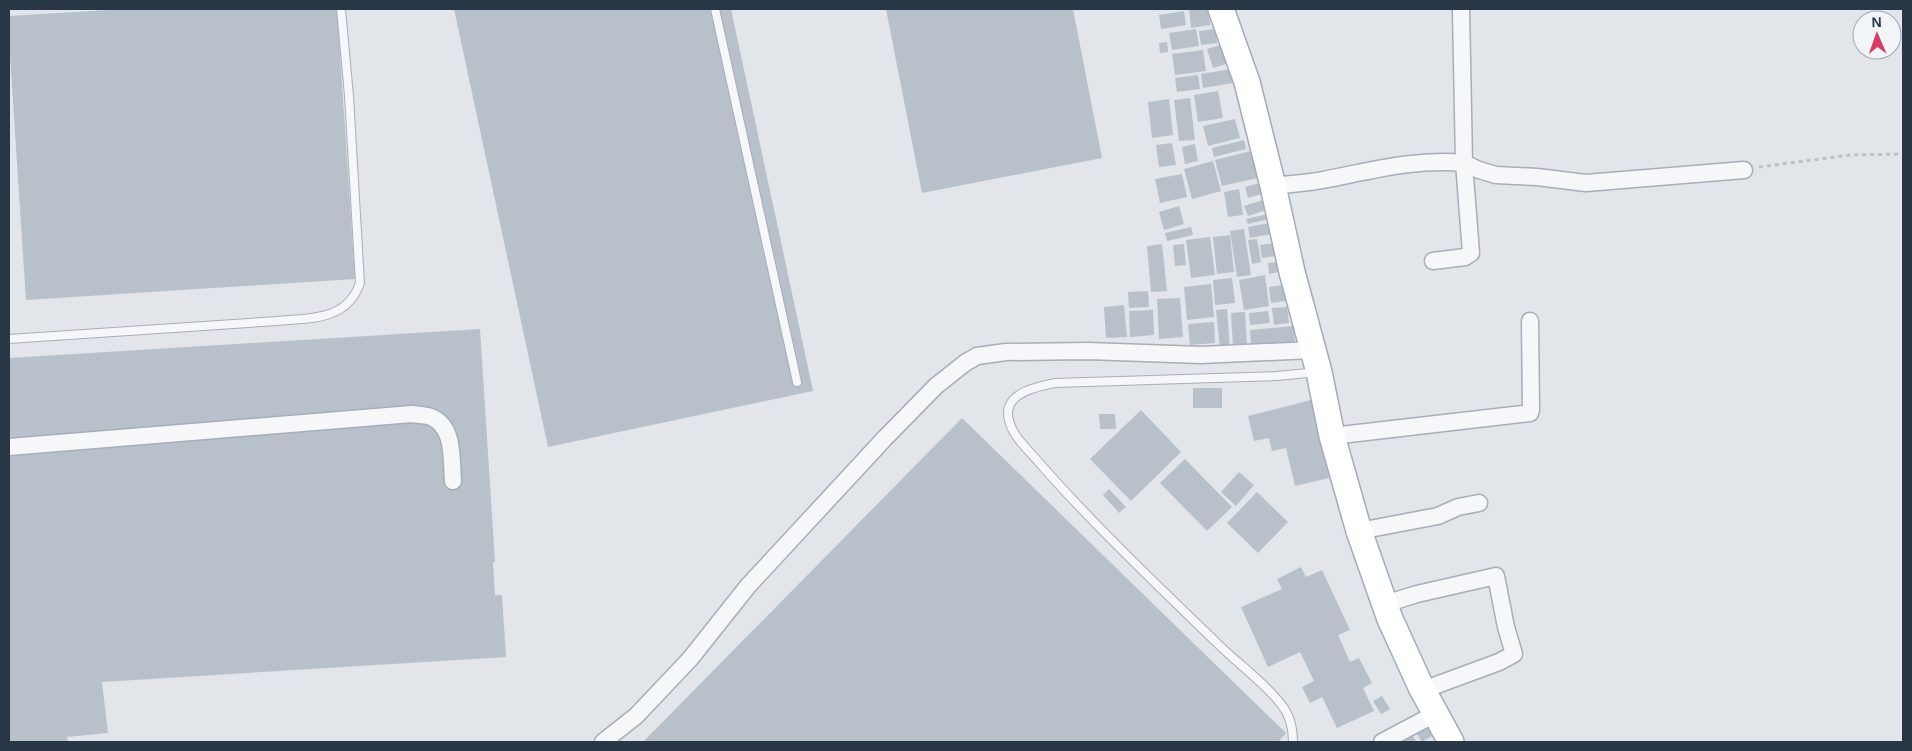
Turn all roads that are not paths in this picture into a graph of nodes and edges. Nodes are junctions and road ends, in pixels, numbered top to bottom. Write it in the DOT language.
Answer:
graph roads {
  1 [pos="341,9"];
  2 [pos="715,9"];
  3 [pos="1221,9"];
  4 [pos="1461,9"];
  5 [pos="1464,163"];
  6 [pos="1744,170"];
  7 [pos="1273,186"];
  8 [pos="1433,262"];
  9 [pos="1530,321"];
  10 [pos="9,339"];
  11 [pos="1316,361"];
  12 [pos="797,382"];
  13 [pos="1332,436"];
  14 [pos="9,447"];
  15 [pos="453,481"];
  16 [pos="1479,503"];
  17 [pos="1358,531"];
  18 [pos="1385,604"];
  19 [pos="1423,690"];
  20 [pos="1435,714"];
  21 [pos="603,742"];
  22 [pos="1293,742"];
  23 [pos="1382,742"];
  24 [pos="1451,742"];
  1 -- 10 [label="lane"];
  2 -- 12 [label="lane"];
  3 -- 7 [label="main road"];
  4 -- 5 [label="street"];
  5 -- 6 [label="street"];
  5 -- 7 [label="street"];
  5 -- 8 [label="street"];
  7 -- 11 [label="main road"];
  9 -- 13 [label="street"];
  11 -- 13 [label="main road"];
  11 -- 21 [label="street"];
  11 -- 22 [label="lane"];
  13 -- 17 [label="main road"];
  14 -- 15 [label="street"];
  16 -- 17 [label="street"];
  17 -- 18 [label="main road"];
  18 -- 19 [label="main road"];
  18 -- 19 [label="street"];
  19 -- 20 [label="main road"];
  20 -- 23 [label="street"];
  20 -- 24 [label="main road"];
}
